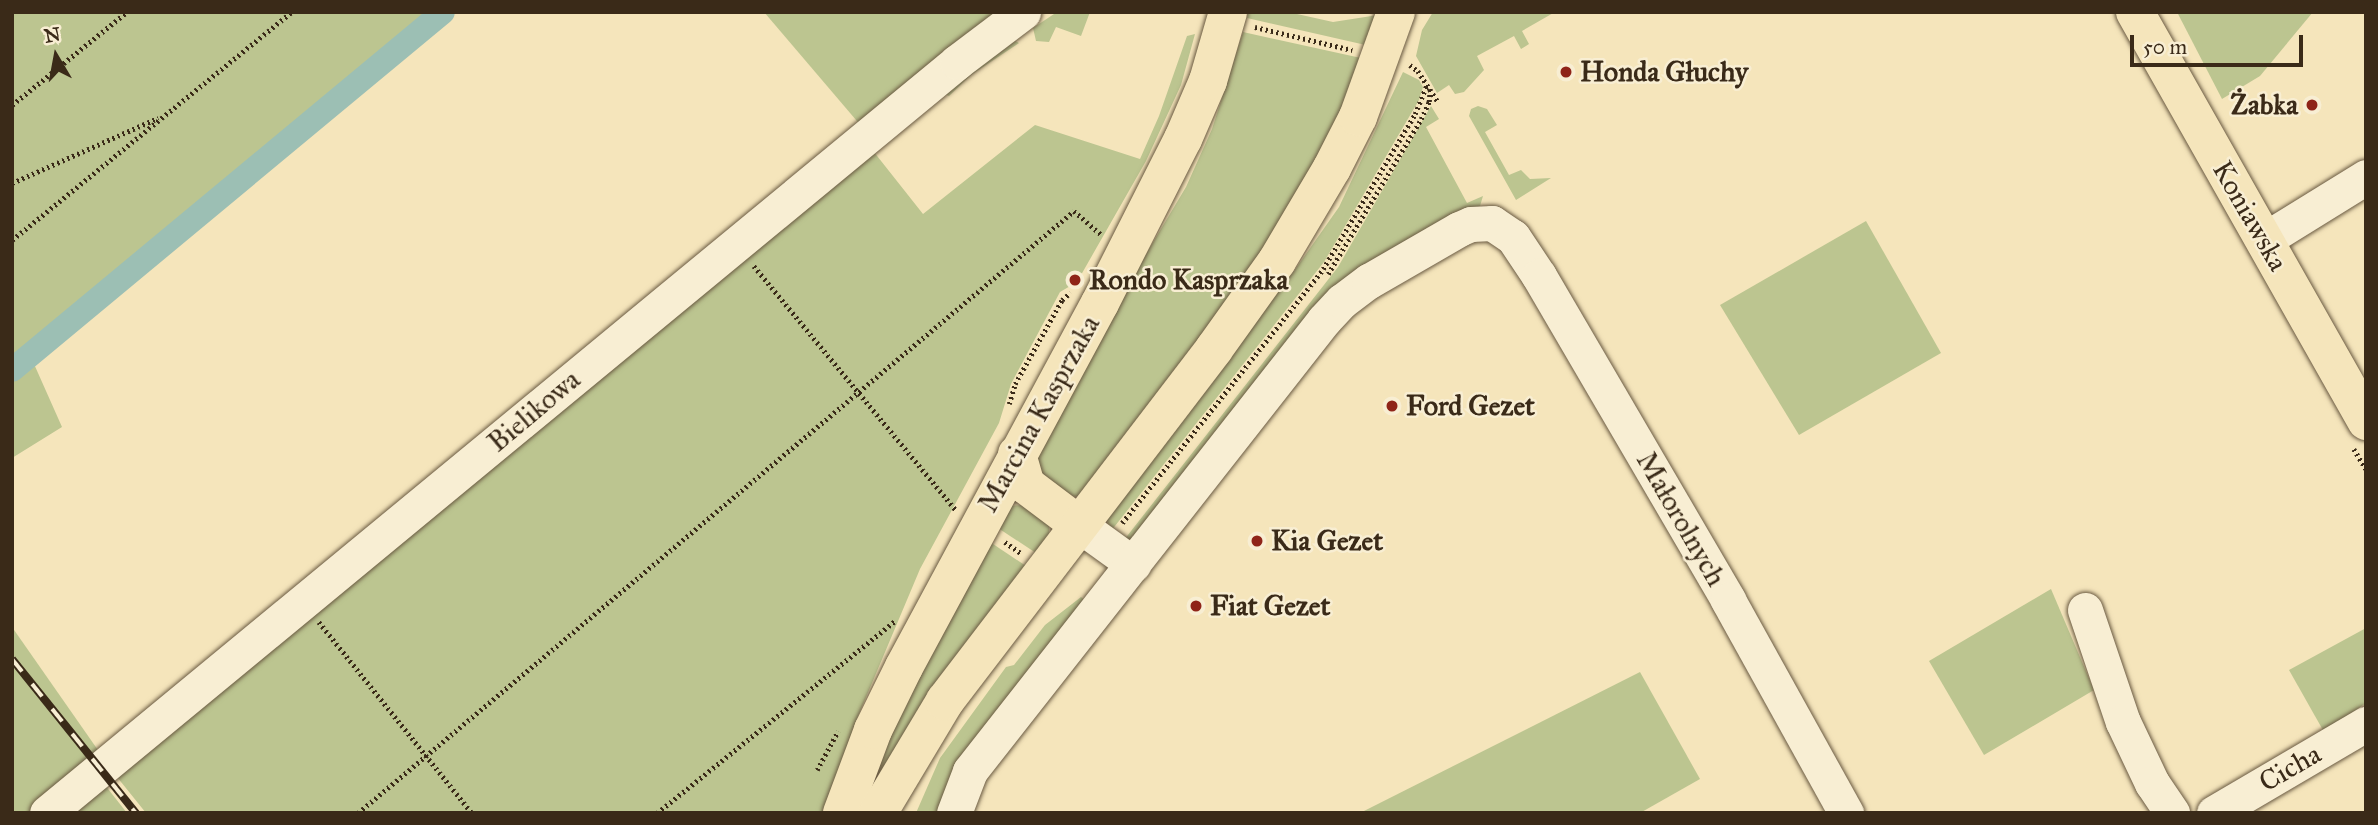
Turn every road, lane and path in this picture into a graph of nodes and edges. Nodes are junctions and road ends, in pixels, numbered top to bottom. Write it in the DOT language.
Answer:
graph roads {
  1 [pos="127,12"];
  2 [pos="292,12"];
  3 [pos="1023,12"];
  4 [pos="1396,12"];
  5 [pos="2135,12"];
  6 [pos="1227,17"];
  7 [pos="1402,59"];
  8 [pos="1438,102"];
  9 [pos="12,105"];
  10 [pos="168,113"];
  11 [pos="2366,177"];
  12 [pos="12,183"];
  13 [pos="12,240"];
  14 [pos="2264,240"];
  15 [pos="1109,242"];
  16 [pos="737,245"];
  17 [pos="858,393"];
  18 [pos="2366,421"];
  19 [pos="1017,454"];
  20 [pos="952,505"];
  21 [pos="1079,525"];
  22 [pos="1133,564"];
  23 [pos="303,603"];
  24 [pos="2085,610"];
  25 [pos="897,621"];
  26 [pos="2366,724"];
  27 [pos="426,756"];
  28 [pos="47,813"];
  29 [pos="358,813"];
  30 [pos="472,813"];
  31 [pos="657,813"];
  32 [pos="842,813"];
  33 [pos="878,813"];
  34 [pos="954,813"];
  35 [pos="1846,813"];
  36 [pos="2172,813"];
  37 [pos="2214,813"];
  1 -- 9 [label="path"];
  2 -- 10 [label="path"];
  3 -- 16 [label="street, Bielikowa"];
  4 -- 7 [label="main road"];
  5 -- 14 [label="main road, Koniawska"];
  6 -- 7 [label="path"];
  6 -- 19 [label="main road, Marcina Kasprzaka"];
  7 -- 8 [label="path"];
  7 -- 21 [label="main road"];
  10 -- 12 [label="path"];
  10 -- 13 [label="path"];
  11 -- 14 [label="street"];
  14 -- 18 [label="main road, Koniawska"];
  15 -- 17 [label="path"];
  16 -- 17 [label="path"];
  16 -- 23 [label="street, Bielikowa"];
  17 -- 20 [label="path"];
  17 -- 27 [label="path"];
  19 -- 21 [label="main road"];
  19 -- 32 [label="main road, Marcina Kasprzaka"];
  21 -- 22 [label="street"];
  21 -- 33 [label="main road"];
  22 -- 34 [label="street"];
  22 -- 35 [label="street, Małorolnych"];
  23 -- 27 [label="path"];
  23 -- 28 [label="street, Bielikowa"];
  24 -- 36 [label="street"];
  25 -- 31 [label="path"];
  26 -- 37 [label="street, Cicha"];
  27 -- 29 [label="path"];
  27 -- 30 [label="path"];
}
